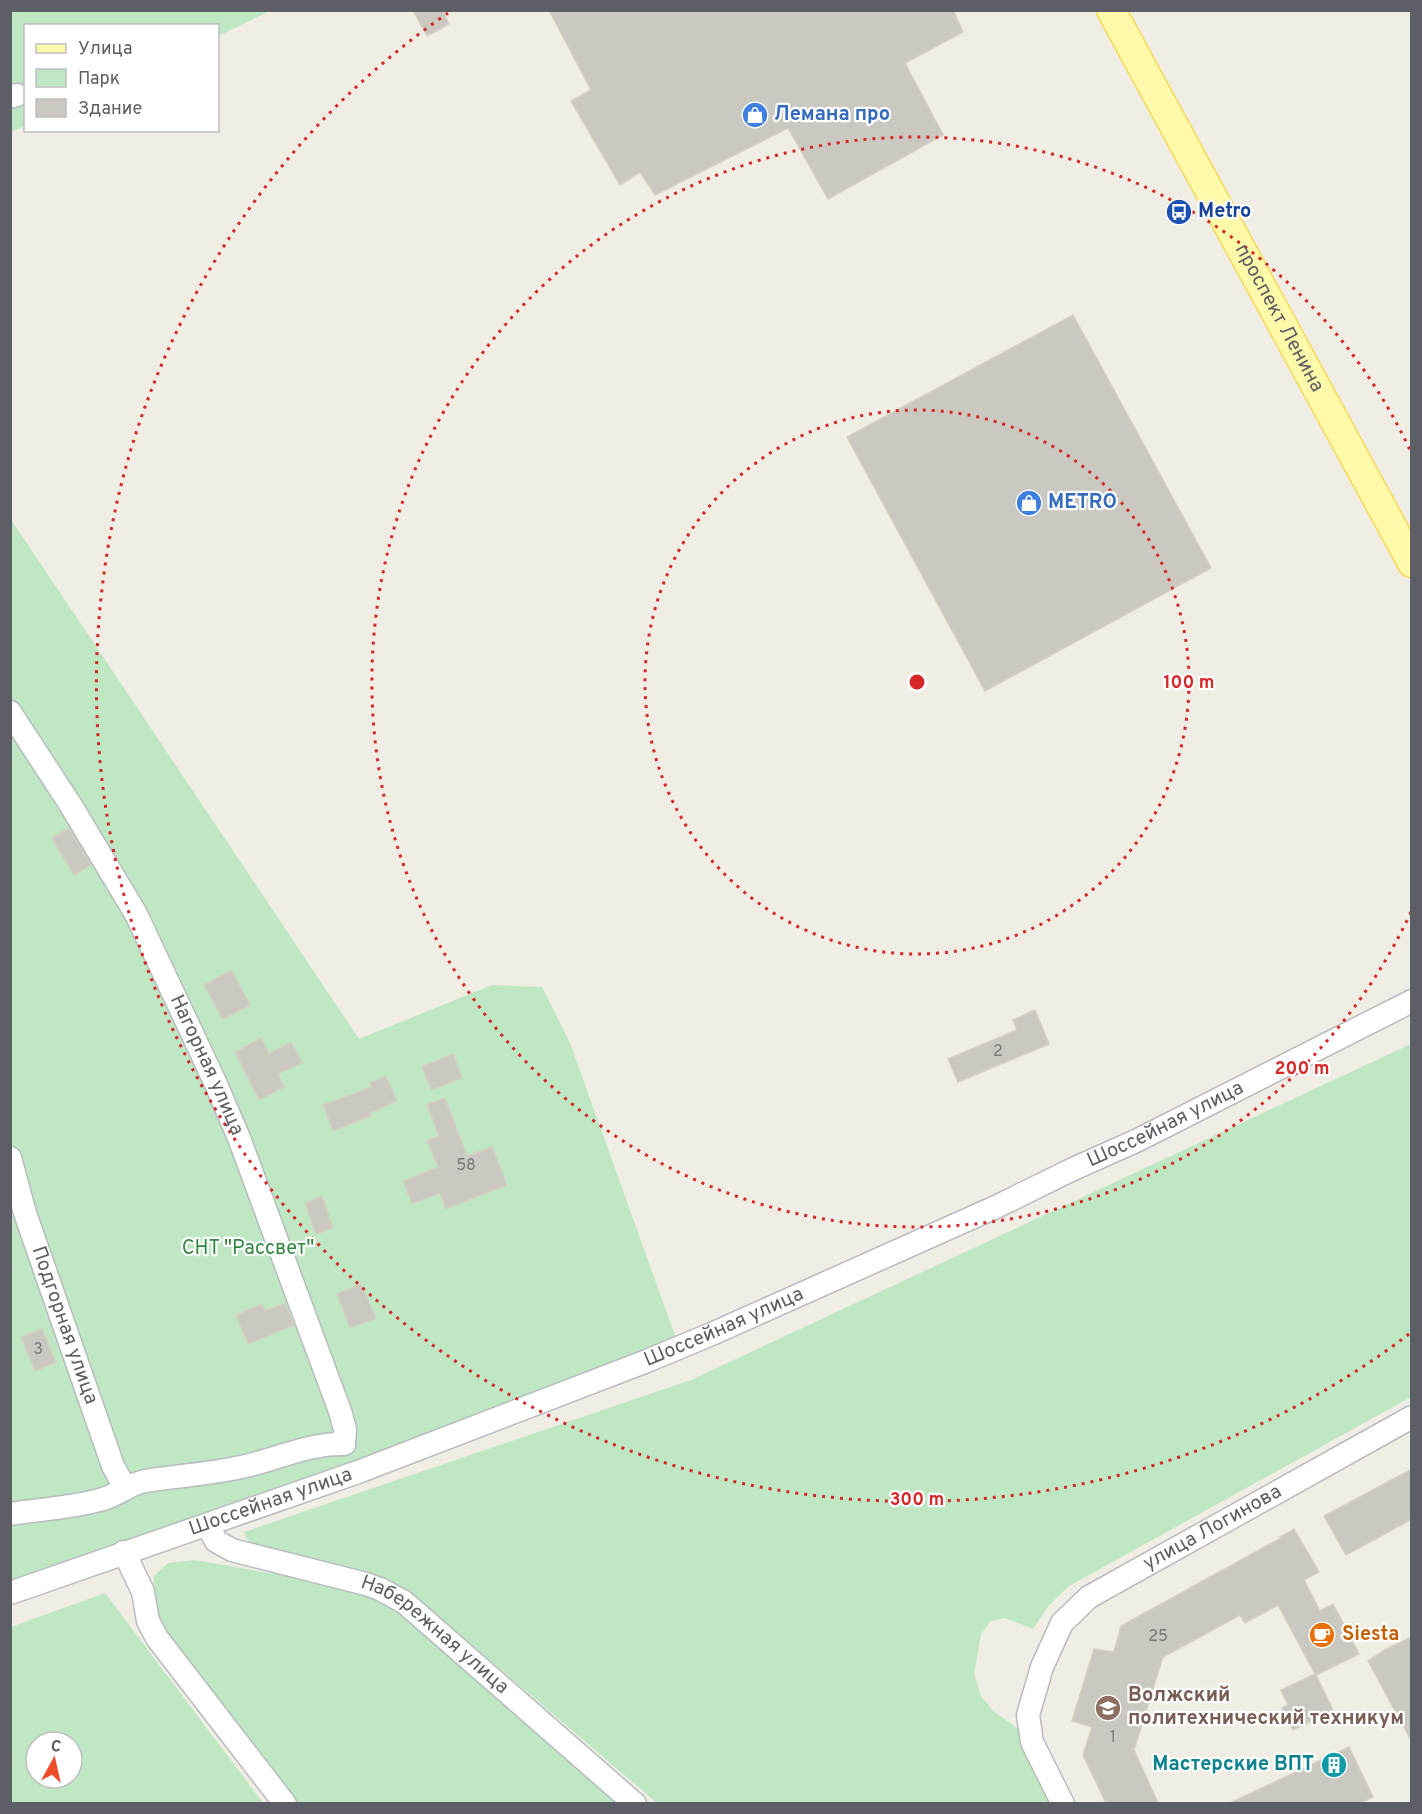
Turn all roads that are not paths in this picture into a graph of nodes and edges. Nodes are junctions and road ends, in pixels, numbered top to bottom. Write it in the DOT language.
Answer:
graph roads {
  1 [pos="1111,10"];
  2 [pos="1412,563"];
  3 [pos="10,712"];
  4 [pos="1412,1001"];
  5 [pos="10,1158"];
  6 [pos="1412,1417"];
  7 [pos="345,1444"];
  8 [pos="358,1472"];
  9 [pos="125,1488"];
  10 [pos="10,1514"];
  11 [pos="207,1525"];
  12 [pos="124,1552"];
  13 [pos="10,1593"];
  14 [pos="285,1803"];
  15 [pos="634,1803"];
  16 [pos="1063,1803"];
  1 -- 2 [label="main road, проспект Ленина"];
  3 -- 7 [label="street, Нагорная улица"];
  4 -- 8 [label="street, Шоссейная улица"];
  5 -- 9 [label="street, Подгорная улица"];
  6 -- 16 [label="street, улица Логинова"];
  7 -- 8 [label="street, Нагорная улица"];
  7 -- 9 [label="street"];
  8 -- 11 [label="street, Шоссейная улица"];
  9 -- 10 [label="street"];
  11 -- 12 [label="street, Шоссейная улица"];
  11 -- 15 [label="street, Набережная улица"];
  12 -- 13 [label="street, Шоссейная улица"];
  12 -- 14 [label="street"];
}
